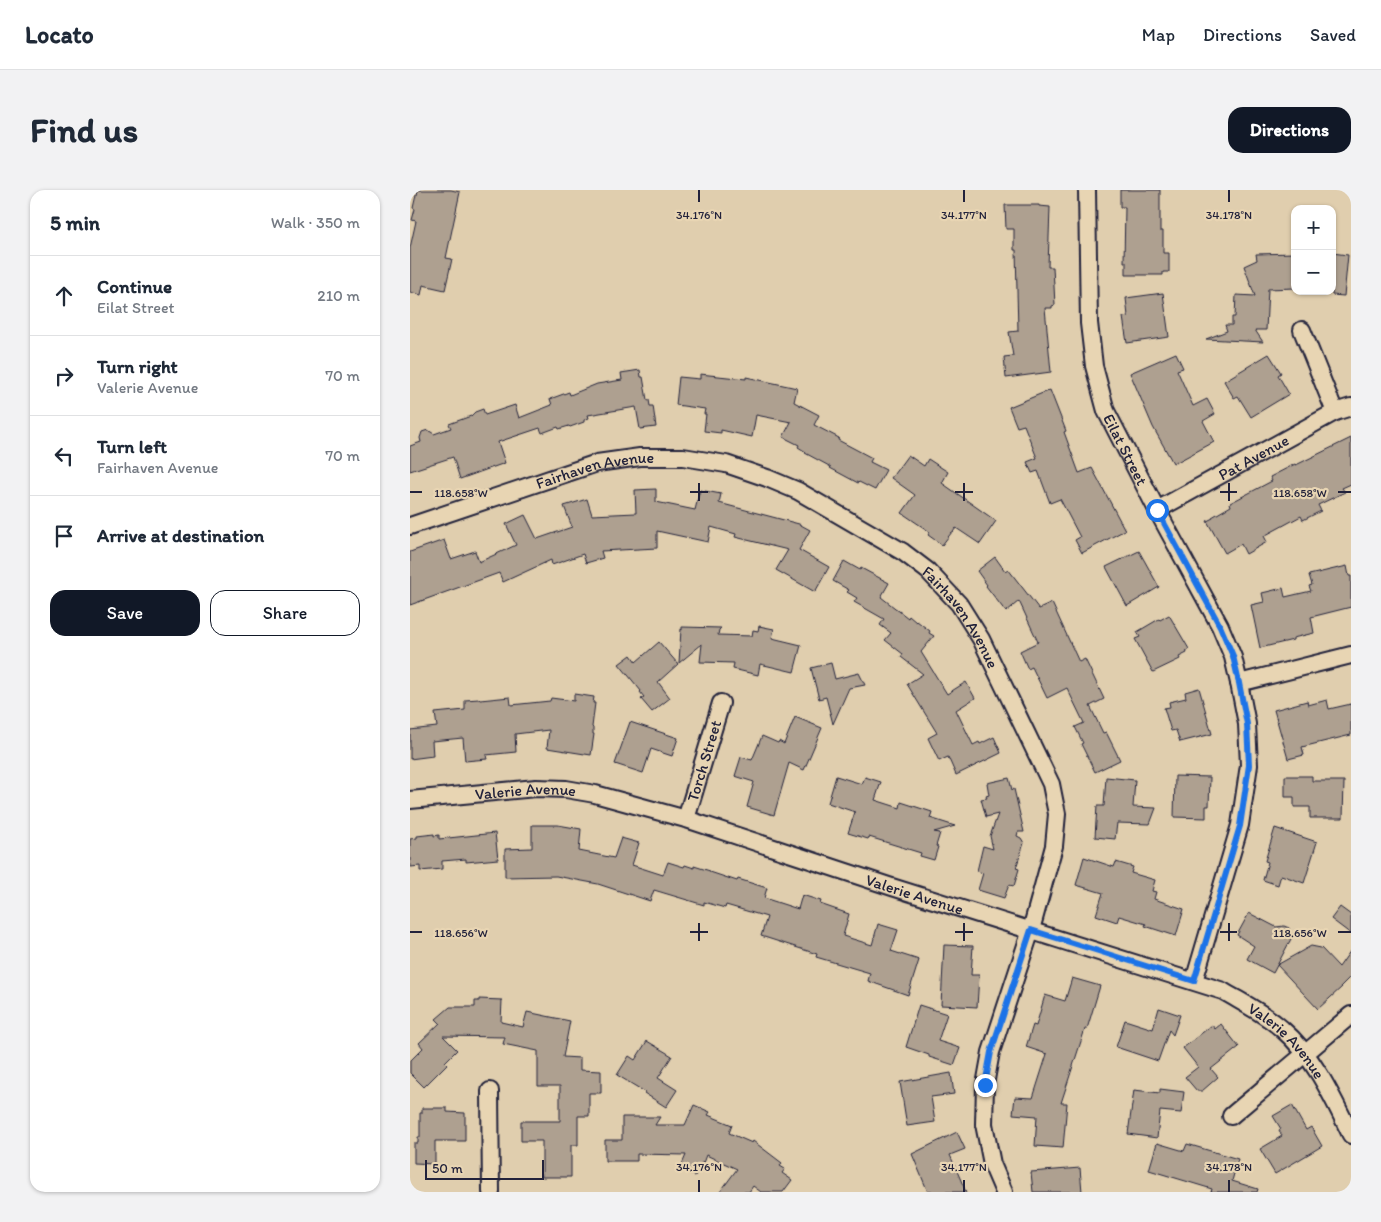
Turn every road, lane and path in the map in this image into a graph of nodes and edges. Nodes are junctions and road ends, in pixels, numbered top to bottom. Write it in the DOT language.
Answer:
graph roads {
  1 [pos="1087,190"];
  2 [pos="1302,330"];
  3 [pos="1343,409"];
  4 [pos="1157,510"];
  5 [pos="410,526"];
  6 [pos="1351,655"];
  7 [pos="1239,683"];
  8 [pos="721,703"];
  9 [pos="410,800"];
  10 [pos="686,819"];
  11 [pos="1031,930"];
  12 [pos="1194,981"];
  13 [pos="1351,1015"];
  14 [pos="1305,1054"];
  15 [pos="490,1092"];
  16 [pos="1231,1116"];
  17 [pos="1351,1135"];
  18 [pos="491,1192"];
  19 [pos="1004,1192"];
  1 -- 4 [label="street, Eilat Street"];
  2 -- 3 [label="street"];
  3 -- 4 [label="street, Pat Avenue"];
  4 -- 7 [label="street, Eilat Street"];
  5 -- 11 [label="street, Fairhaven Avenue"];
  6 -- 7 [label="street"];
  7 -- 12 [label="street, Eilat Street"];
  8 -- 10 [label="street, Torch Street"];
  9 -- 10 [label="street, Valerie Avenue"];
  10 -- 11 [label="street, Valerie Avenue"];
  11 -- 12 [label="street, Valerie Avenue"];
  11 -- 19 [label="street, Fairhaven Avenue"];
  12 -- 14 [label="street, Valerie Avenue"];
  13 -- 14 [label="street"];
  14 -- 16 [label="street"];
  14 -- 17 [label="street, Valerie Avenue"];
  15 -- 18 [label="street"];
}
